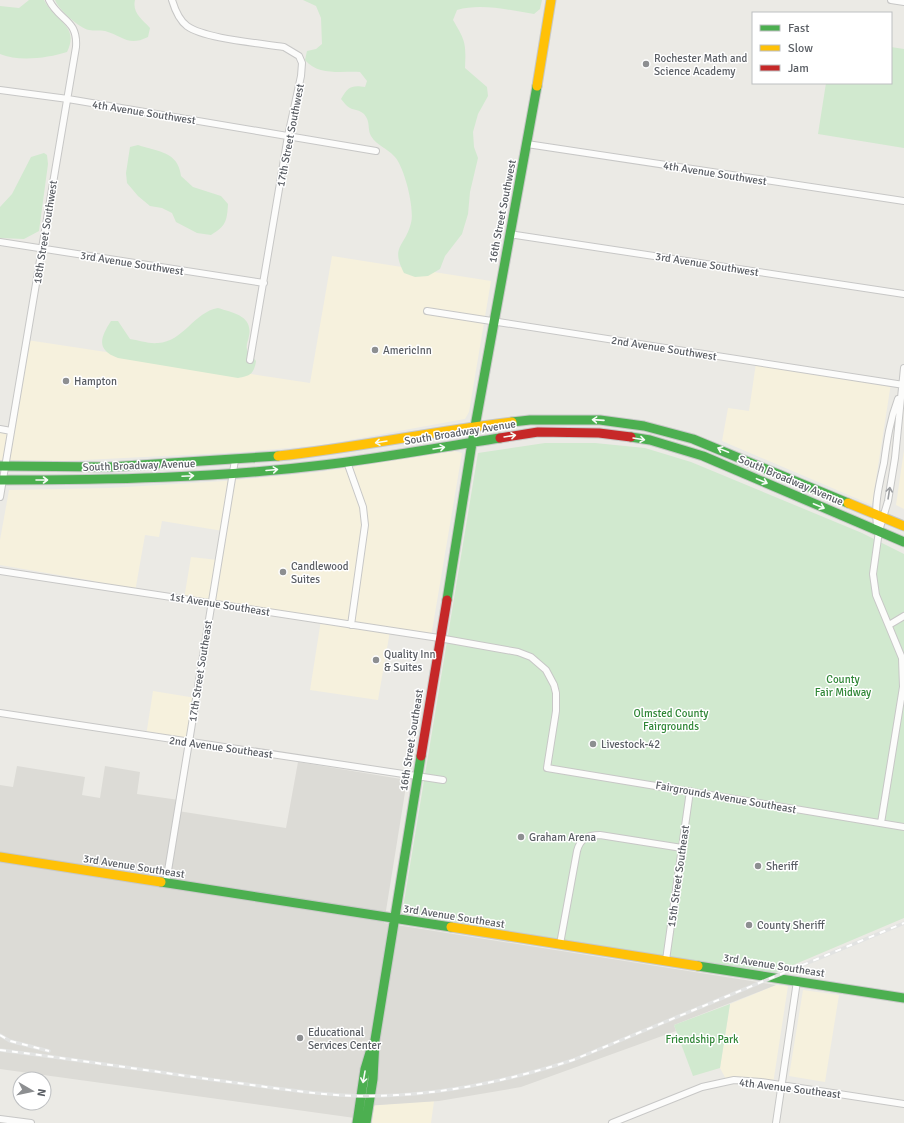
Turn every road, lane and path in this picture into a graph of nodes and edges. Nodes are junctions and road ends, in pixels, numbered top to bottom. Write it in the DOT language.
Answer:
graph roads {
  1 [pos="48,0"];
  2 [pos="172,0"];
  3 [pos="551,0"];
  4 [pos="891,0"];
  5 [pos="904,2"];
  6 [pos="0,90"];
  7 [pos="68,99"];
  8 [pos="288,136"];
  9 [pos="527,144"];
  10 [pos="374,152"];
  11 [pos="904,201"];
  12 [pos="510,234"];
  13 [pos="0,242"];
  14 [pos="43,249"];
  15 [pos="264,283"];
  16 [pos="904,294"];
  17 [pos="427,311"];
  18 [pos="493,321"];
  19 [pos="250,360"];
  20 [pos="904,368"];
  21 [pos="903,384"];
  22 [pos="900,394"];
  23 [pos="475,426"];
  24 [pos="0,428"];
  25 [pos="11,431"];
  26 [pos="472,443"];
  27 [pos="235,460"];
  28 [pos="347,462"];
  29 [pos="2,473"];
  30 [pos="233,473"];
  31 [pos="0,497"];
  32 [pos="879,516"];
  33 [pos="904,526"];
  34 [pos="878,531"];
  35 [pos="904,542"];
  36 [pos="0,571"];
  37 [pos="211,603"];
  38 [pos="904,616"];
  39 [pos="351,625"];
  40 [pos="889,625"];
  41 [pos="439,638"];
  42 [pos="0,713"];
  43 [pos="189,742"];
  44 [pos="547,768"];
  45 [pos="418,777"];
  46 [pos="443,780"];
  47 [pos="690,791"];
  48 [pos="880,823"];
  49 [pos="904,827"];
  50 [pos="682,848"];
  51 [pos="0,858"];
  52 [pos="166,883"];
  53 [pos="394,918"];
  54 [pos="560,944"];
  55 [pos="666,960"];
  56 [pos="797,981"];
  57 [pos="904,998"];
  58 [pos="375,1040"];
  59 [pos="781,1085"];
  60 [pos="904,1104"];
  61 [pos="0,1119"];
  62 [pos="32,1123"];
  63 [pos="357,1123"];
  64 [pos="366,1123"];
  65 [pos="612,1123"];
  66 [pos="776,1123"];
  1 -- 7 [label="street, 18th Street Southwest"];
  2 -- 8 [label="street, 17th Street Southwest"];
  3 -- 9 [label="main road, 16th Street Southwest"];
  4 -- 5 [label="street"];
  6 -- 7 [label="street, 4th Avenue Southwest"];
  7 -- 8 [label="street, 4th Avenue Southwest"];
  7 -- 14 [label="street, 18th Street Southwest"];
  8 -- 10 [label="street, 4th Avenue Southwest"];
  8 -- 15 [label="street, 17th Street Southwest"];
  9 -- 11 [label="street, 4th Avenue Southwest"];
  9 -- 12 [label="main road, 16th Street Southwest"];
  12 -- 16 [label="street, 3rd Avenue Southwest"];
  12 -- 18 [label="main road, 16th Street Southwest"];
  13 -- 14 [label="street, 3rd Avenue Southwest"];
  14 -- 15 [label="street, 3rd Avenue Southwest"];
  14 -- 25 [label="street, 18th Street Southwest"];
  15 -- 19 [label="street, 17th Street Southwest"];
  17 -- 18 [label="street, 2nd Avenue Southwest"];
  18 -- 21 [label="street, 2nd Avenue Southwest"];
  18 -- 23 [label="main road, 16th Street Southwest"];
  20 -- 21 [label="street"];
  21 -- 22 [label="street"];
  22 -- 32 [label="street"];
  32 -- 22 [label="street, one-way"];
  23 -- 26 [label="main road, 16th Street Southwest"];
  23 -- 27 [label="main road, South Broadway Avenue, one-way"];
  32 -- 23 [label="main road, South Broadway Avenue, one-way"];
  24 -- 25 [label="street"];
  25 -- 29 [label="street, 18th Street Southwest"];
  28 -- 26 [label="main road, South Broadway Avenue, one-way"];
  26 -- 34 [label="main road, South Broadway Avenue, one-way"];
  26 -- 41 [label="main road, 16th Street Southeast"];
  27 -- 29 [label="main road, South Broadway Avenue"];
  27 -- 30 [label="street, 17th Street Southeast"];
  30 -- 28 [label="main road, South Broadway Avenue, one-way"];
  28 -- 39 [label="street"];
  29 -- 30 [label="main road, South Broadway Avenue, one-way"];
  29 -- 31 [label="street, 18th Street Southwest"];
  30 -- 37 [label="street, 17th Street Southeast"];
  32 -- 33 [label="main road, South Broadway Avenue"];
  32 -- 34 [label="street"];
  34 -- 35 [label="main road, South Broadway Avenue"];
  34 -- 40 [label="street"];
  36 -- 37 [label="street, 1st Avenue Southeast"];
  37 -- 39 [label="street, 1st Avenue Southeast"];
  37 -- 43 [label="street, 17th Street Southeast"];
  38 -- 40 [label="street"];
  39 -- 41 [label="street, 1st Avenue Southeast"];
  40 -- 48 [label="street"];
  41 -- 44 [label="street, 1st Avenue Southeast"];
  41 -- 45 [label="main road, 16th Street Southeast"];
  42 -- 43 [label="street, 2nd Avenue Southeast"];
  43 -- 45 [label="street, 2nd Avenue Southeast"];
  43 -- 52 [label="street, 17th Street Southeast"];
  44 -- 47 [label="street, Fairgrounds Avenue Southeast"];
  45 -- 46 [label="street, 2nd Avenue Southeast"];
  45 -- 53 [label="main road, 16th Street Southeast"];
  47 -- 48 [label="street, Fairgrounds Avenue Southeast"];
  47 -- 50 [label="street, 15th Street Southeast"];
  48 -- 49 [label="street, Fairgrounds Avenue Southeast"];
  50 -- 54 [label="street"];
  50 -- 55 [label="street, 15th Street Southeast"];
  51 -- 52 [label="main road, 3rd Avenue Southeast"];
  52 -- 53 [label="main road, 3rd Avenue Southeast"];
  53 -- 54 [label="main road, 3rd Avenue Southeast"];
  53 -- 58 [label="main road, 16th Street Southeast"];
  54 -- 55 [label="main road, 3rd Avenue Southeast"];
  55 -- 56 [label="main road, 3rd Avenue Southeast"];
  56 -- 57 [label="main road, 3rd Avenue Southeast"];
  56 -- 59 [label="street"];
  58 -- 63 [label="main road, 16th Street Southeast, one-way"];
  58 -- 64 [label="main road, 16th Street Southeast"];
  59 -- 60 [label="street, 4th Avenue Southeast"];
  59 -- 65 [label="street, 4th Avenue Southeast"];
  59 -- 66 [label="street"];
  61 -- 62 [label="street"];
}
